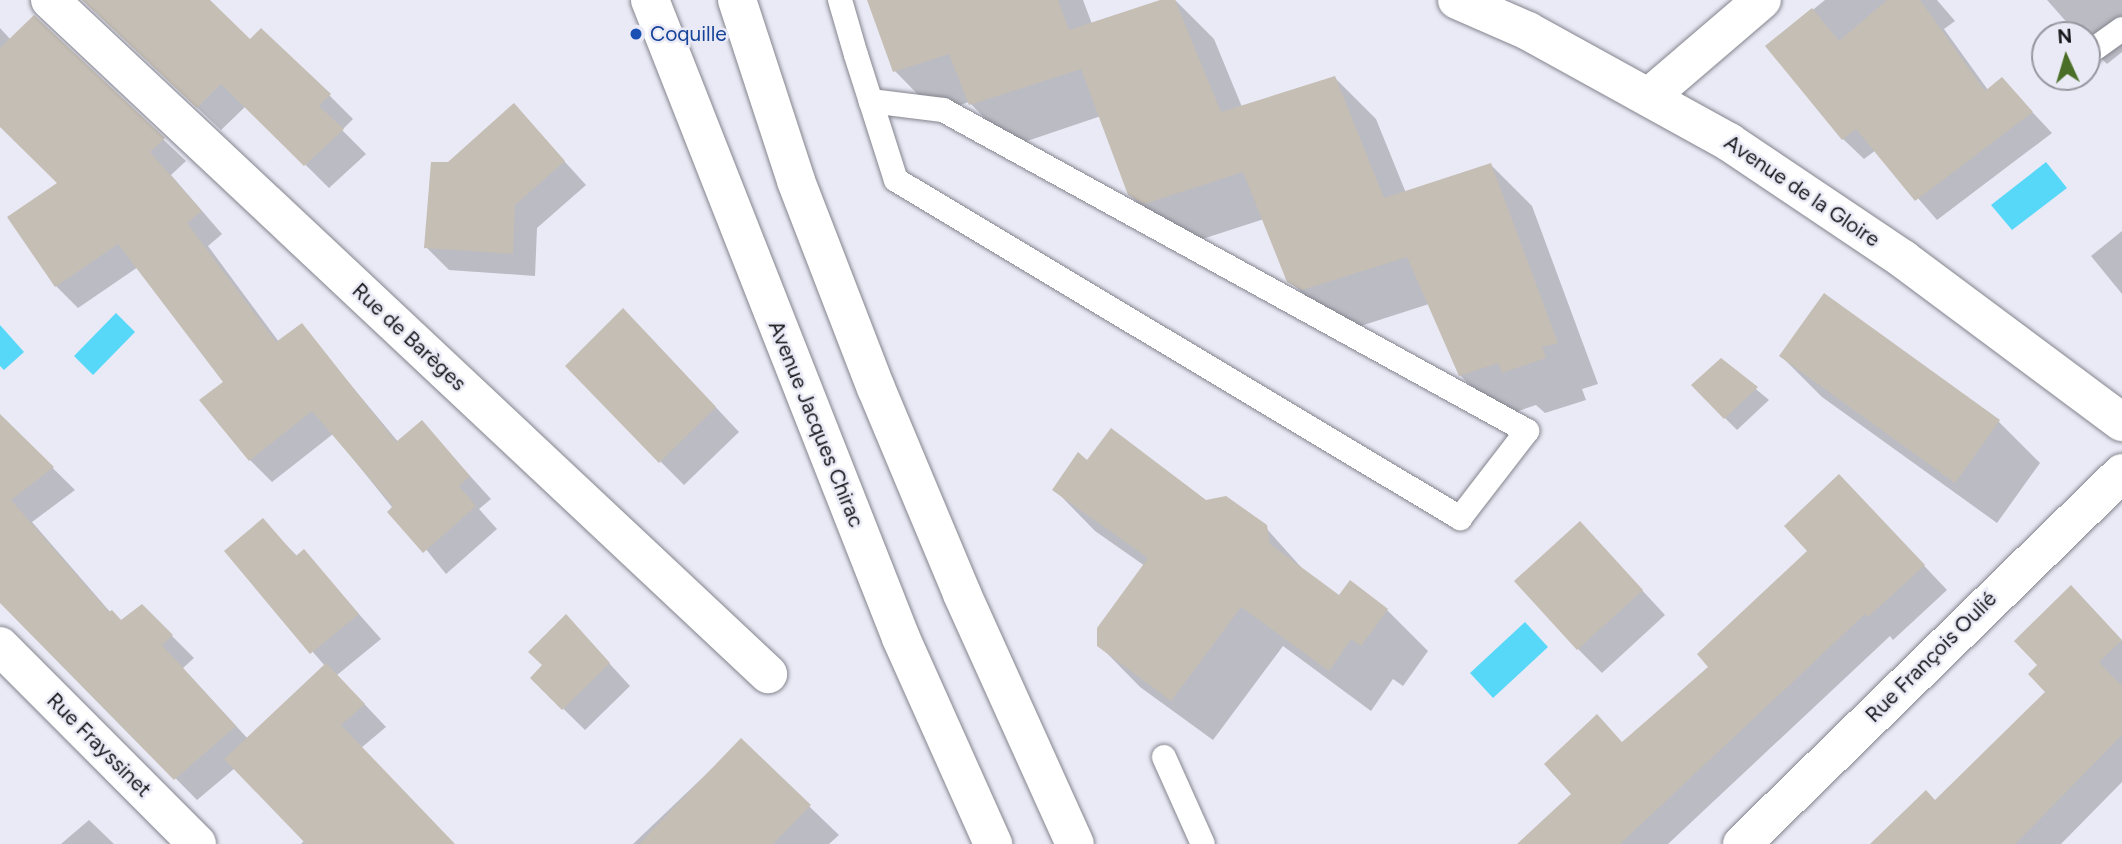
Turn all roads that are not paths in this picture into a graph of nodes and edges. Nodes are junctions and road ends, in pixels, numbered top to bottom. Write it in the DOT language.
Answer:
graph roads {
  1 [pos="50,0"];
  2 [pos="650,0"];
  3 [pos="737,0"];
  4 [pos="841,0"];
  5 [pos="1457,0"];
  6 [pos="1762,0"];
  7 [pos="2122,29"];
  8 [pos="2101,44"];
  9 [pos="1651,95"];
  10 [pos="870,101"];
  11 [pos="2122,422"];
  12 [pos="2122,473"];
  13 [pos="0,646"];
  14 [pos="768,674"];
  15 [pos="1164,757"];
  16 [pos="197,844"];
  17 [pos="993,844"];
  18 [pos="1075,844"];
  19 [pos="1203,844"];
  20 [pos="1742,844"];
  1 -- 14 [label="street, Rue de Barèges"];
  2 -- 17 [label="street, Avenue Jacques Chirac"];
  3 -- 18 [label="street"];
  4 -- 10 [label="lane"];
  5 -- 9 [label="street, Avenue de la Gloire"];
  6 -- 9 [label="street"];
  7 -- 8 [label="lane"];
  9 -- 11 [label="street, Avenue de la Gloire"];
  10 -- 10 [label="lane"];
  12 -- 20 [label="street, Rue François Oulié"];
  13 -- 16 [label="street, Rue Frayssinet"];
  15 -- 19 [label="lane"];
}
